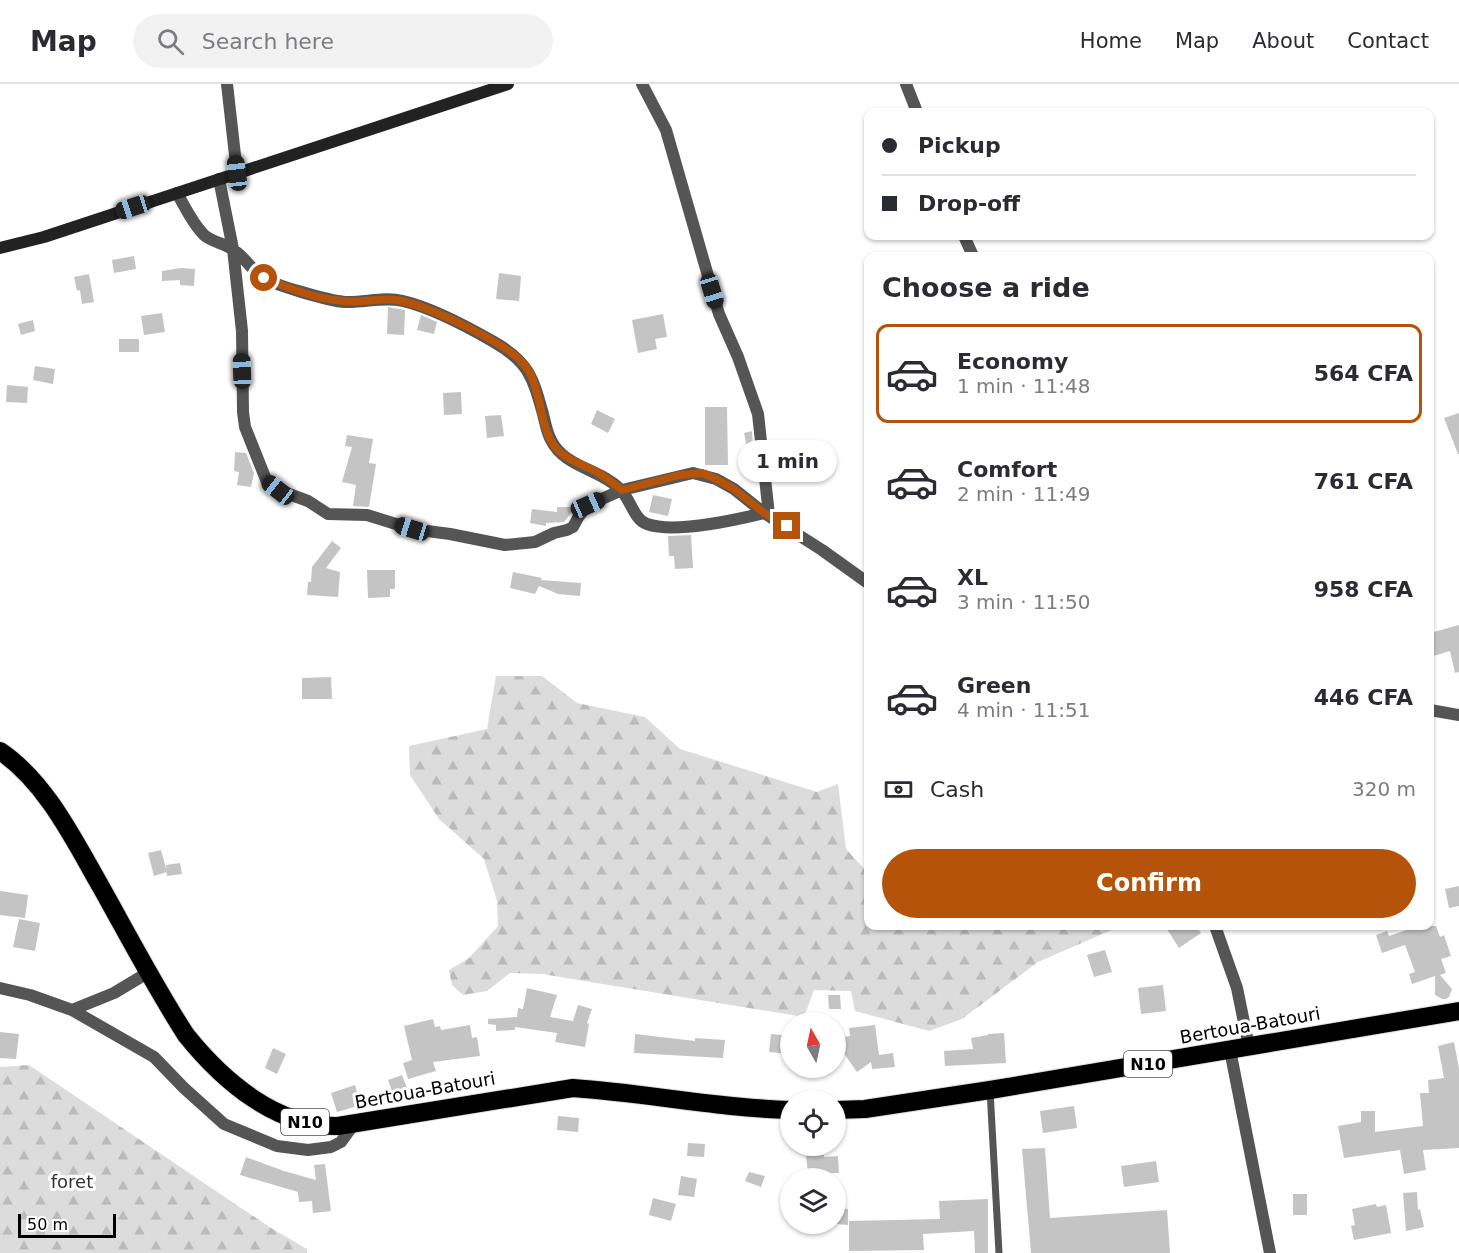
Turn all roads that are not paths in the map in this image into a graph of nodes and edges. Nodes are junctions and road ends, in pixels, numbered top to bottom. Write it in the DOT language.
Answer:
graph roads {
  1 [pos="227,84"];
  2 [pos="508,84"];
  3 [pos="642,84"];
  4 [pos="906,84"];
  5 [pos="915,108"];
  6 [pos="237,173"];
  7 [pos="219,179"];
  8 [pos="177,193"];
  9 [pos="0,248"];
  10 [pos="232,249"];
  11 [pos="622,490"];
  12 [pos="766,514"];
  13 [pos="864,580"];
  14 [pos="1434,711"];
  15 [pos="1459,715"];
  16 [pos="0,751"];
  17 [pos="1216,930"];
  18 [pos="149,972"];
  19 [pos="0,988"];
  20 [pos="72,1010"];
  21 [pos="1459,1011"];
  22 [pos="1239,1048"];
  23 [pos="990,1090"];
  24 [pos="780,1110"];
  25 [pos="846,1110"];
  26 [pos="354,1124"];
  27 [pos="999,1253"];
  28 [pos="1270,1253"];
  1 -- 6 [label="street"];
  2 -- 6 [label="street"];
  3 -- 12 [label="street"];
  4 -- 5 [label="street"];
  6 -- 7 [label="street"];
  7 -- 8 [label="street"];
  7 -- 10 [label="street"];
  8 -- 9 [label="street"];
  8 -- 10 [label="street"];
  10 -- 11 [label="street"];
  10 -- 11 [label="street"];
  11 -- 12 [label="street"];
  11 -- 12 [label="street"];
  12 -- 13 [label="street"];
  14 -- 15 [label="street"];
  16 -- 18 [label="highway, Bertoua-Batouri / N10"];
  17 -- 22 [label="street"];
  18 -- 20 [label="street"];
  18 -- 26 [label="highway, Bertoua-Batouri / N10"];
  19 -- 20 [label="street"];
  20 -- 26 [label="street"];
  21 -- 22 [label="highway, Bertoua-Batouri / N10"];
  22 -- 23 [label="highway, Bertoua-Batouri / N10"];
  22 -- 28 [label="street"];
  23 -- 25 [label="highway, Bertoua-Batouri / N10"];
  23 -- 27 [label="lane"];
  24 -- 26 [label="highway, Bertoua-Batouri / N10"];
}
